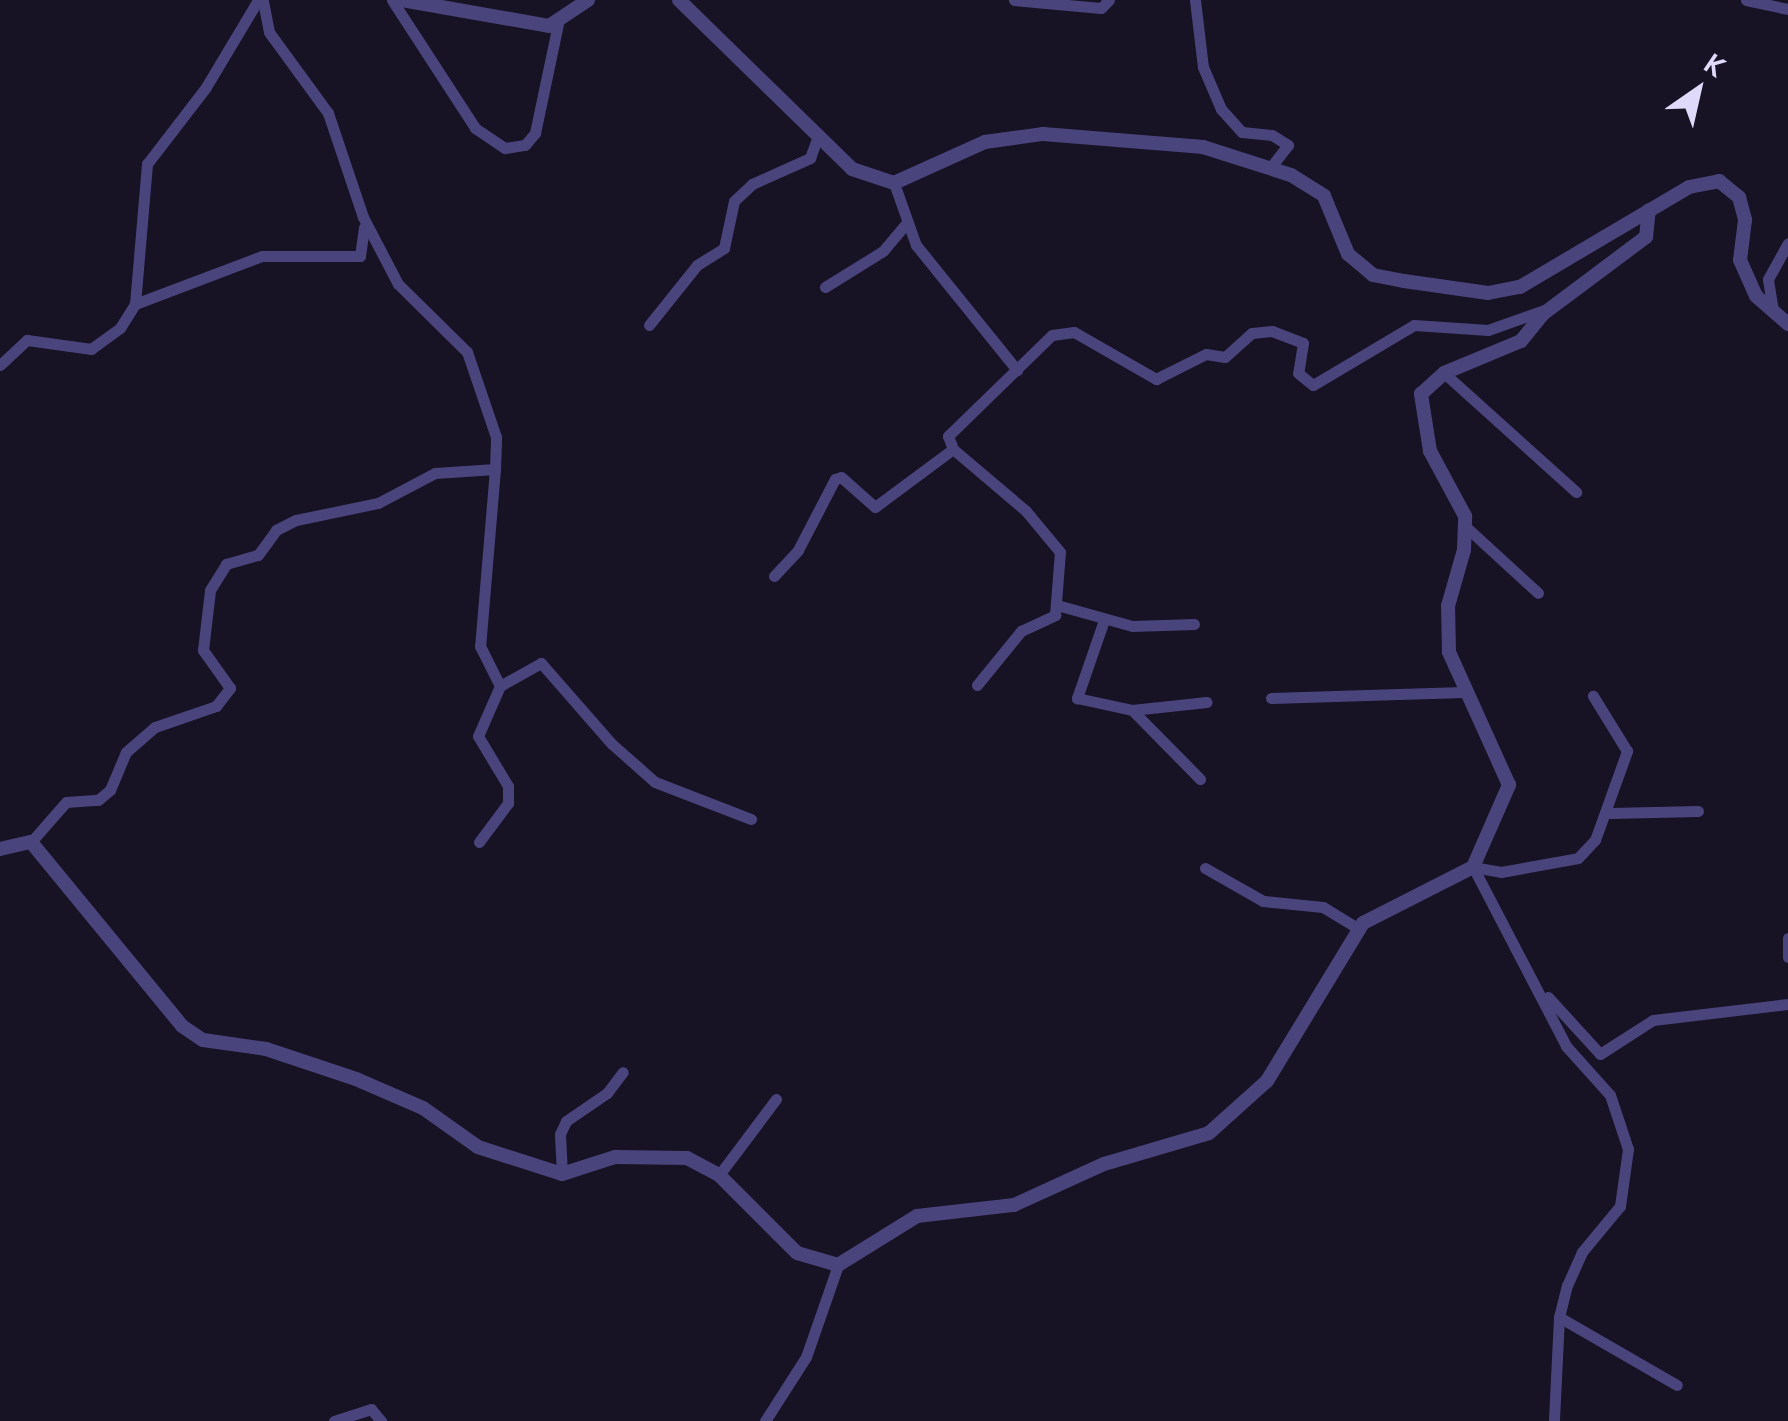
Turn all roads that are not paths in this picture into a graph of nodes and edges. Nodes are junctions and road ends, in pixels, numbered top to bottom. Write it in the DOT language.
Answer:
graph roads {
  1 [pos="260,0"];
  2 [pos="392,0"];
  3 [pos="402,0"];
  4 [pos="588,0"];
  5 [pos="679,0"];
  6 [pos="1014,0"];
  7 [pos="1109,0"];
  8 [pos="1195,0"];
  9 [pos="1746,0"];
  10 [pos="1788,9"];
  11 [pos="558,24"];
  12 [pos="816,139"];
  13 [pos="1270,168"];
  14 [pos="894,183"];
  15 [pos="1649,210"];
  16 [pos="363,217"];
  17 [pos="904,225"];
  18 [pos="1788,243"];
  19 [pos="826,288"];
  20 [pos="135,304"];
  21 [pos="1551,308"];
  22 [pos="1773,315"];
  23 [pos="1788,324"];
  24 [pos="649,325"];
  25 [pos="0,365"];
  26 [pos="1017,370"];
  27 [pos="1444,374"];
  28 [pos="953,449"];
  29 [pos="495,469"];
  30 [pos="1576,492"];
  31 [pos="1465,526"];
  32 [pos="774,576"];
  33 [pos="1538,593"];
  34 [pos="1057,605"];
  35 [pos="1104,620"];
  36 [pos="1194,624"];
  37 [pos="976,685"];
  38 [pos="500,686"];
  39 [pos="1464,692"];
  40 [pos="1592,696"];
  41 [pos="1271,698"];
  42 [pos="1206,702"];
  43 [pos="1132,710"];
  44 [pos="1200,779"];
  45 [pos="1698,811"];
  46 [pos="1610,813"];
  47 [pos="751,820"];
  48 [pos="32,842"];
  49 [pos="479,842"];
  50 [pos="0,849"];
  51 [pos="1472,866"];
  52 [pos="1205,868"];
  53 [pos="1359,929"];
  54 [pos="1788,938"];
  55 [pos="1788,957"];
  56 [pos="1544,995"];
  57 [pos="1788,1004"];
  58 [pos="623,1072"];
  59 [pos="776,1098"];
  60 [pos="562,1174"];
  61 [pos="719,1175"];
  62 [pos="838,1266"];
  63 [pos="1559,1317"];
  64 [pos="1676,1385"];
  65 [pos="334,1421"];
  66 [pos="381,1421"];
  67 [pos="765,1421"];
  68 [pos="1554,1421"];
  1 -- 16 [label="street"];
  1 -- 20 [label="street"];
  2 -- 11 [label="street"];
  3 -- 11 [label="street"];
  4 -- 11 [label="street"];
  5 -- 12 [label="street"];
  6 -- 7 [label="street"];
  8 -- 13 [label="street"];
  9 -- 10 [label="street"];
  12 -- 14 [label="street"];
  12 -- 24 [label="street"];
  13 -- 14 [label="street"];
  13 -- 15 [label="street"];
  14 -- 17 [label="street"];
  15 -- 21 [label="street"];
  15 -- 22 [label="street"];
  16 -- 20 [label="street"];
  16 -- 29 [label="street"];
  17 -- 19 [label="street"];
  17 -- 26 [label="street"];
  18 -- 22 [label="street"];
  20 -- 25 [label="street"];
  21 -- 26 [label="street"];
  21 -- 27 [label="street"];
  22 -- 23 [label="street"];
  26 -- 28 [label="street"];
  27 -- 30 [label="street"];
  27 -- 31 [label="street"];
  28 -- 32 [label="street"];
  28 -- 34 [label="street"];
  29 -- 38 [label="street"];
  29 -- 48 [label="street"];
  31 -- 33 [label="street"];
  31 -- 39 [label="street"];
  34 -- 35 [label="street"];
  34 -- 37 [label="street"];
  35 -- 36 [label="street"];
  35 -- 43 [label="street"];
  38 -- 47 [label="street"];
  38 -- 49 [label="street"];
  39 -- 41 [label="street"];
  39 -- 51 [label="street"];
  40 -- 46 [label="street"];
  42 -- 43 [label="street"];
  43 -- 44 [label="street"];
  45 -- 46 [label="street"];
  46 -- 51 [label="street"];
  48 -- 50 [label="street"];
  48 -- 60 [label="street"];
  51 -- 53 [label="street"];
  51 -- 56 [label="street"];
  52 -- 53 [label="street"];
  53 -- 62 [label="street"];
  54 -- 55 [label="street"];
  56 -- 57 [label="street"];
  56 -- 63 [label="street"];
  58 -- 60 [label="street"];
  59 -- 61 [label="street"];
  60 -- 61 [label="street"];
  61 -- 62 [label="street"];
  62 -- 67 [label="street"];
  63 -- 64 [label="street"];
  63 -- 68 [label="street"];
  65 -- 66 [label="street"];
}
